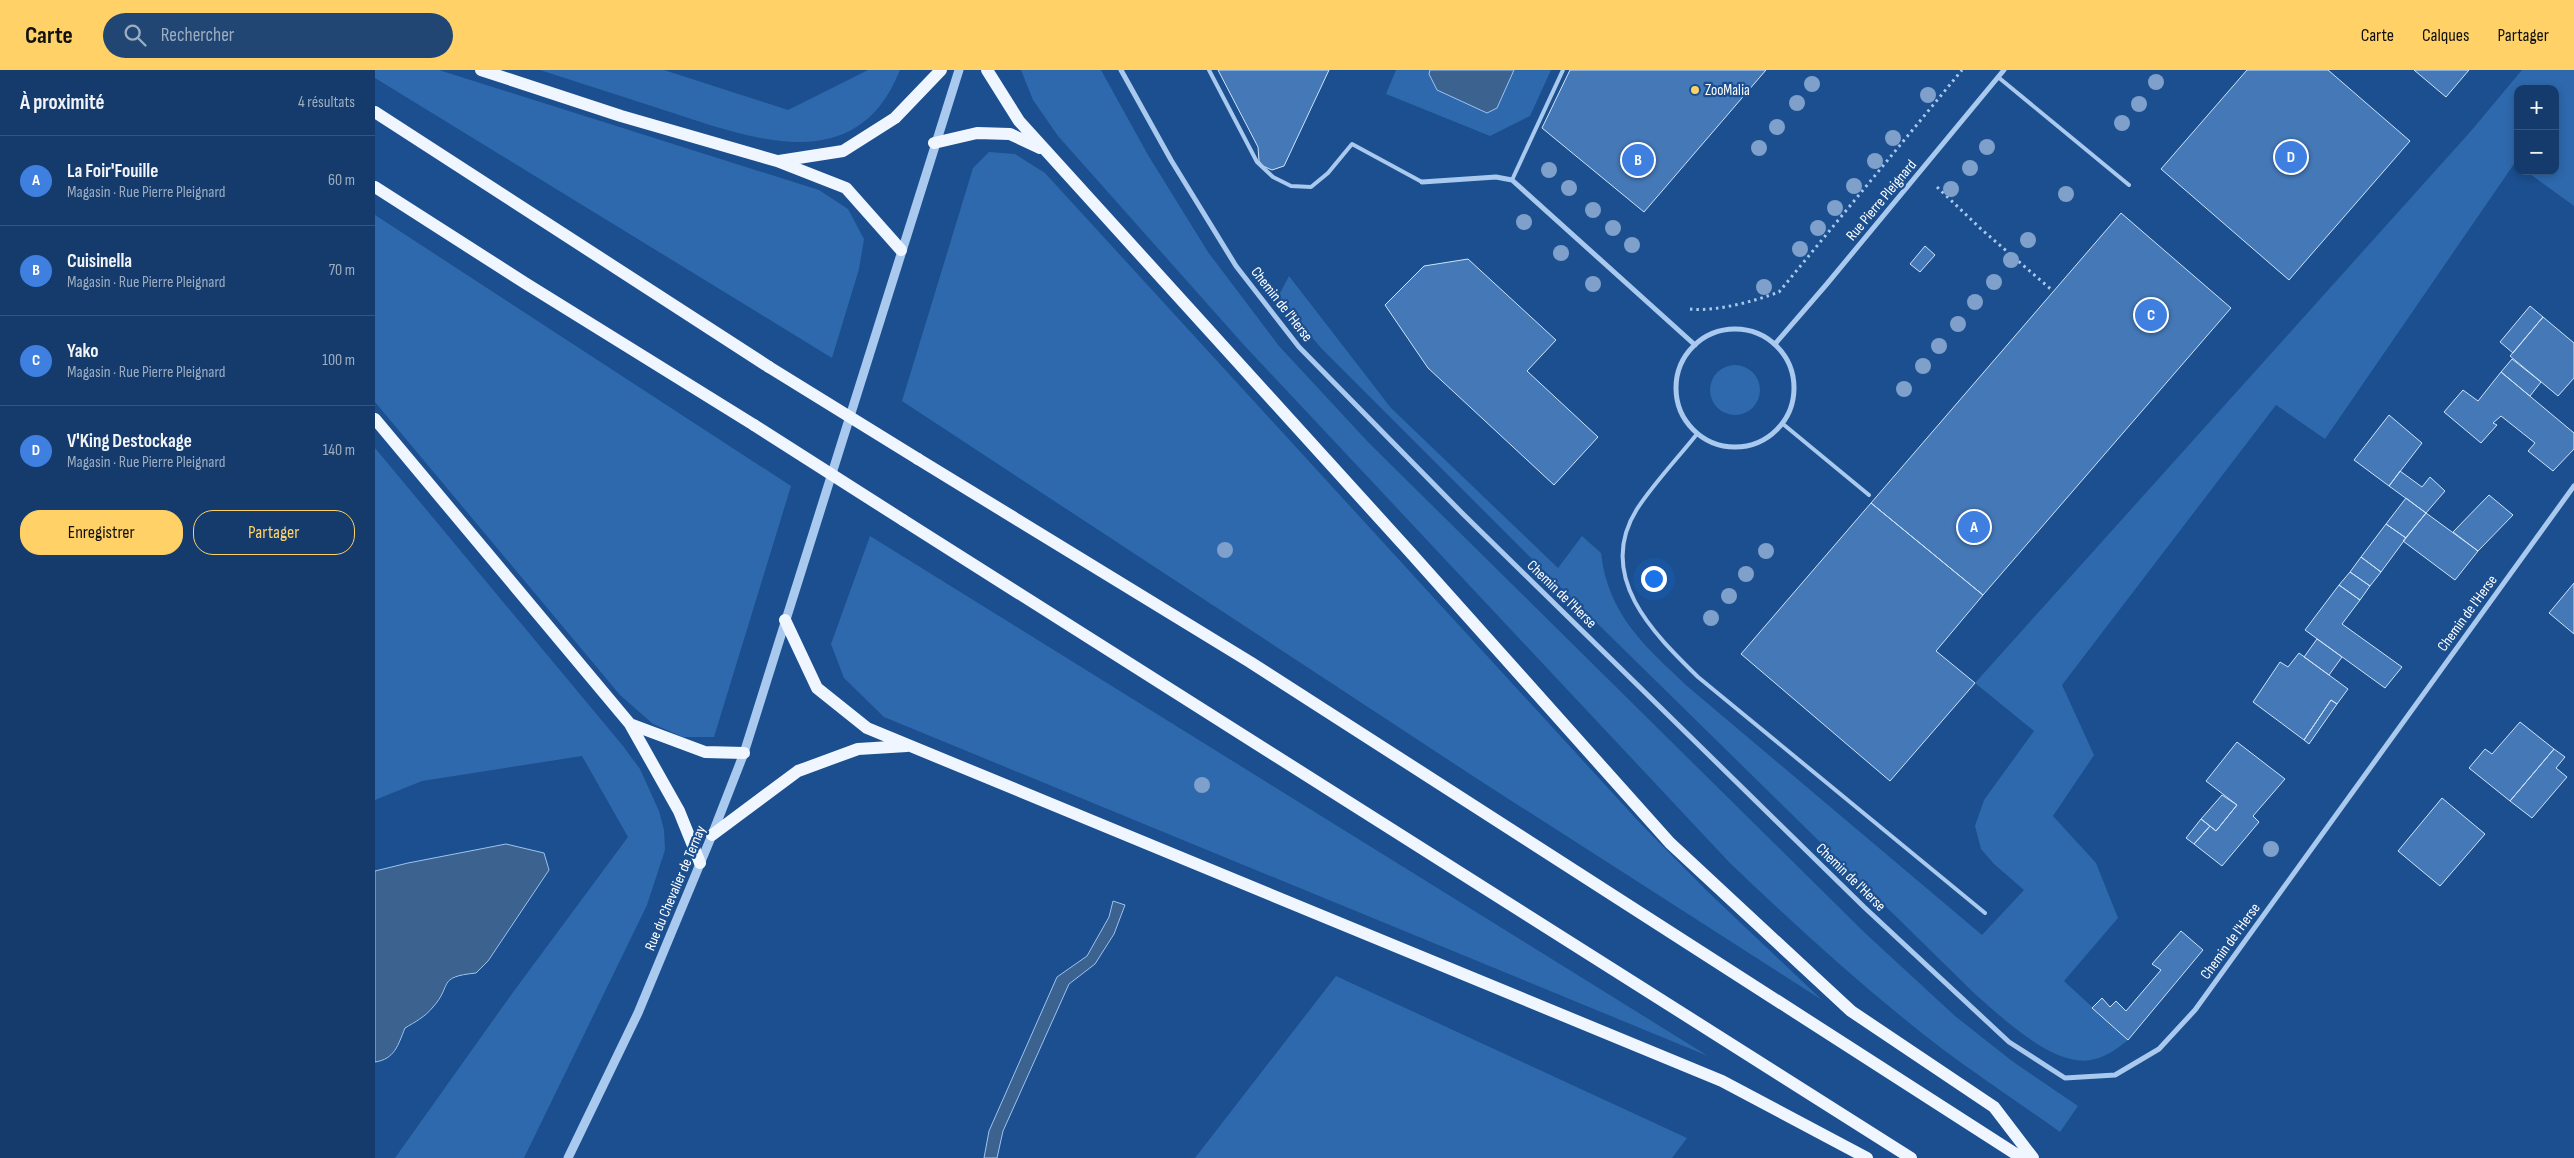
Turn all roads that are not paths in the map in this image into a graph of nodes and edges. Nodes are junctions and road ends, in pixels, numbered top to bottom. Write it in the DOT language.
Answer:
graph roads {
  1 [pos="481,70"];
  2 [pos="941,70"];
  3 [pos="959,70"];
  4 [pos="987,70"];
  5 [pos="1121,70"];
  6 [pos="1209,70"];
  7 [pos="1563,70"];
  8 [pos="2004,70"];
  9 [pos="1998,78"];
  10 [pos="375,112"];
  11 [pos="934,144"];
  12 [pos="1045,150"];
  13 [pos="777,161"];
  14 [pos="1512,180"];
  15 [pos="1421,182"];
  16 [pos="2129,185"];
  17 [pos="375,186"];
  18 [pos="901,250"];
  19 [pos="1775,344"];
  20 [pos="1695,345"];
  21 [pos="375,419"];
  22 [pos="1783,424"];
  23 [pos="1697,434"];
  24 [pos="2574,486"];
  25 [pos="1869,495"];
  26 [pos="785,620"];
  27 [pos="630,724"];
  28 [pos="912,746"];
  29 [pos="744,753"];
  30 [pos="712,835"];
  31 [pos="700,864"];
  32 [pos="1985,913"];
  33 [pos="568,1158"];
  34 [pos="1867,1158"];
  35 [pos="1911,1158"];
  36 [pos="2022,1158"];
  37 [pos="2033,1158"];
  1 -- 13 [label="main road"];
  2 -- 13 [label="main road"];
  3 -- 11 [label="street, Rue du Chevalier de Ternay"];
  4 -- 12 [label="main road"];
  5 -- 24 [label="street, Chemin de l'Herse"];
  6 -- 15 [label="lane"];
  7 -- 14 [label="lane"];
  8 -- 9 [label="street, Rue Pierre Pleignard"];
  9 -- 16 [label="lane"];
  9 -- 19 [label="street, Rue Pierre Pleignard"];
  10 -- 36 [label="main road, bridge"];
  11 -- 12 [label="main road"];
  11 -- 18 [label="street, Rue du Chevalier de Ternay"];
  12 -- 37 [label="main road"];
  13 -- 18 [label="main road"];
  14 -- 15 [label="street"];
  14 -- 20 [label="street"];
  17 -- 35 [label="main road, bridge"];
  18 -- 26 [label="street, Rue du Chevalier de Ternay"];
  19 -- 20 [label="street"];
  19 -- 22 [label="street"];
  20 -- 23 [label="street"];
  21 -- 27 [label="main road"];
  22 -- 23 [label="street"];
  22 -- 25 [label="lane"];
  23 -- 32 [label="lane"];
  26 -- 28 [label="main road"];
  26 -- 29 [label="street, Rue du Chevalier de Ternay"];
  27 -- 29 [label="main road"];
  27 -- 31 [label="main road"];
  28 -- 30 [label="main road"];
  28 -- 34 [label="main road"];
  29 -- 30 [label="street, Rue du Chevalier de Ternay"];
  30 -- 31 [label="street, Rue du Chevalier de Ternay"];
  31 -- 33 [label="street, Rue du Chevalier de Ternay"];
}
